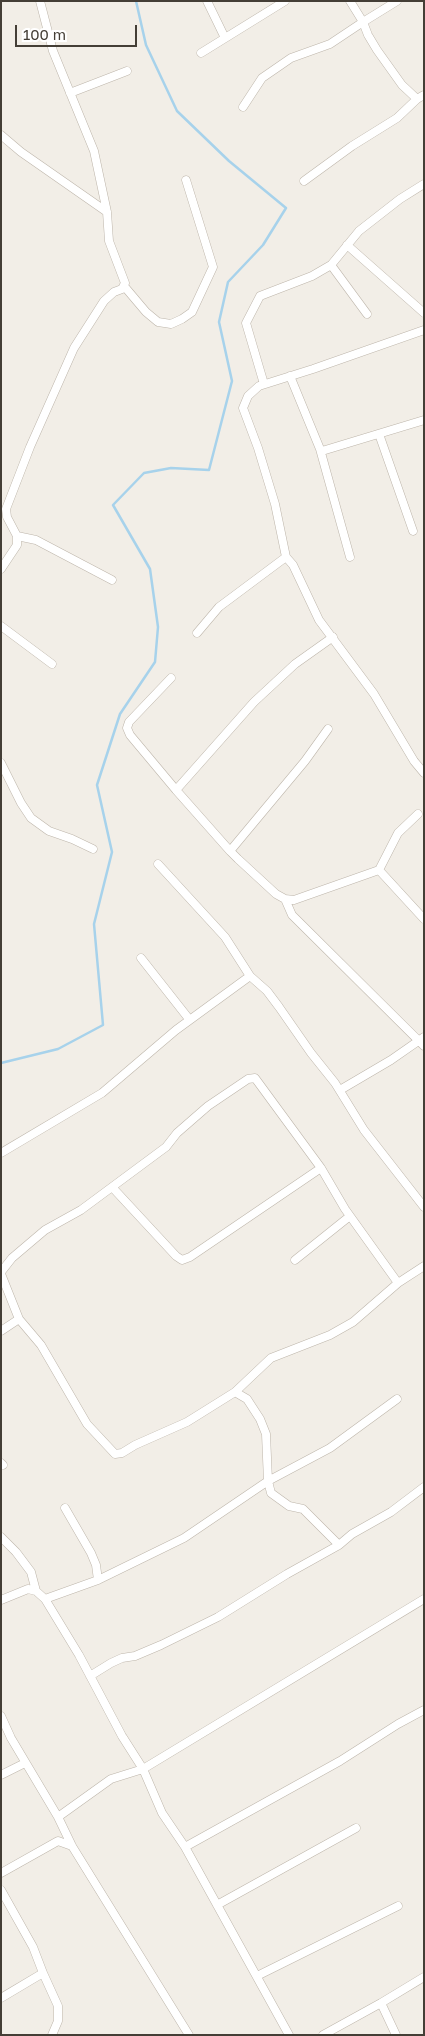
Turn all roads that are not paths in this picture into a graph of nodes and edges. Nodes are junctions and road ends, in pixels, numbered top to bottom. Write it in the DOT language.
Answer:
graph roads {
  1 [pos="40,1"];
  2 [pos="207,1"];
  3 [pos="285,1"];
  4 [pos="350,1"];
  5 [pos="397,1"];
  6 [pos="363,22"];
  7 [pos="225,38"];
  8 [pos="201,53"];
  9 [pos="127,71"];
  10 [pos="70,93"];
  11 [pos="420,97"];
  12 [pos="242,108"];
  13 [pos="1,135"];
  14 [pos="186,180"];
  15 [pos="304,182"];
  16 [pos="424,184"];
  17 [pos="107,212"];
  18 [pos="347,246"];
  19 [pos="331,265"];
  20 [pos="124,286"];
  21 [pos="424,313"];
  22 [pos="366,314"];
  23 [pos="424,330"];
  24 [pos="290,376"];
  25 [pos="264,384"];
  26 [pos="424,420"];
  27 [pos="379,434"];
  28 [pos="320,448"];
  29 [pos="413,531"];
  30 [pos="17,536"];
  31 [pos="286,557"];
  32 [pos="350,557"];
  33 [pos="1,569"];
  34 [pos="112,580"];
  35 [pos="1,626"];
  36 [pos="197,633"];
  37 [pos="333,637"];
  38 [pos="52,664"];
  39 [pos="171,678"];
  40 [pos="328,730"];
  41 [pos="1,763"];
  42 [pos="424,773"];
  43 [pos="176,790"];
  44 [pos="418,814"];
  45 [pos="93,850"];
  46 [pos="230,851"];
  47 [pos="158,864"];
  48 [pos="379,870"];
  49 [pos="285,899"];
  50 [pos="424,919"];
  51 [pos="141,958"];
  52 [pos="250,976"];
  53 [pos="190,1020"];
  54 [pos="422,1041"];
  55 [pos="340,1090"];
  56 [pos="1,1153"];
  57 [pos="321,1168"];
  58 [pos="112,1187"];
  59 [pos="424,1207"];
  60 [pos="350,1216"];
  61 [pos="295,1260"];
  62 [pos="424,1266"];
  63 [pos="1,1273"];
  64 [pos="398,1283"];
  65 [pos="19,1319"];
  66 [pos="1,1331"];
  67 [pos="234,1392"];
  68 [pos="397,1399"];
  69 [pos="268,1481"];
  70 [pos="424,1487"];
  71 [pos="65,1508"];
  72 [pos="1,1537"];
  73 [pos="339,1545"];
  74 [pos="98,1580"];
  75 [pos="36,1591"];
  76 [pos="45,1599"];
  77 [pos="424,1599"];
  78 [pos="1,1600"];
  79 [pos="90,1676"];
  80 [pos="424,1710"];
  81 [pos="1,1716"];
  82 [pos="25,1763"];
  83 [pos="143,1769"];
  84 [pos="1,1775"];
  85 [pos="58,1817"];
  86 [pos="356,1828"];
  87 [pos="72,1846"];
  88 [pos="185,1847"];
  89 [pos="1,1873"];
  90 [pos="1,1890"];
  91 [pos="217,1905"];
  92 [pos="398,1906"];
  93 [pos="44,1973"];
  94 [pos="257,1976"];
  95 [pos="424,1976"];
  96 [pos="1,1998"];
  97 [pos="381,2003"];
  98 [pos="52,2035"];
  99 [pos="189,2035"];
  100 [pos="289,2035"];
  101 [pos="323,2035"];
  102 [pos="396,2035"];
  1 -- 10 [label="street"];
  2 -- 7 [label="street"];
  3 -- 7 [label="street"];
  4 -- 6 [label="street"];
  5 -- 6 [label="street"];
  6 -- 11 [label="street"];
  6 -- 12 [label="street"];
  7 -- 8 [label="street"];
  9 -- 10 [label="street"];
  10 -- 17 [label="street"];
  11 -- 15 [label="street"];
  13 -- 17 [label="street"];
  14 -- 20 [label="street"];
  16 -- 18 [label="street"];
  17 -- 20 [label="street"];
  18 -- 19 [label="street"];
  18 -- 21 [label="street"];
  19 -- 22 [label="street"];
  19 -- 25 [label="street"];
  20 -- 30 [label="street"];
  23 -- 24 [label="street"];
  24 -- 25 [label="street"];
  24 -- 28 [label="street"];
  25 -- 31 [label="street"];
  26 -- 27 [label="street"];
  27 -- 28 [label="street"];
  27 -- 29 [label="street"];
  28 -- 32 [label="street"];
  30 -- 33 [label="street"];
  30 -- 34 [label="street"];
  31 -- 36 [label="street"];
  31 -- 37 [label="street"];
  35 -- 38 [label="street"];
  37 -- 42 [label="street"];
  37 -- 43 [label="street"];
  39 -- 43 [label="street"];
  40 -- 46 [label="street"];
  41 -- 45 [label="street"];
  43 -- 46 [label="street"];
  44 -- 48 [label="street"];
  46 -- 49 [label="street"];
  47 -- 52 [label="street"];
  48 -- 49 [label="street"];
  48 -- 50 [label="street"];
  49 -- 54 [label="street"];
  51 -- 53 [label="street"];
  52 -- 53 [label="street"];
  52 -- 55 [label="street"];
  53 -- 56 [label="street"];
  54 -- 55 [label="street"];
  55 -- 59 [label="street"];
  57 -- 58 [label="street"];
  57 -- 58 [label="street"];
  57 -- 60 [label="street"];
  58 -- 63 [label="street"];
  60 -- 61 [label="street"];
  60 -- 64 [label="street"];
  62 -- 64 [label="street"];
  63 -- 65 [label="street"];
  64 -- 67 [label="street"];
  65 -- 66 [label="street"];
  65 -- 67 [label="street"];
  67 -- 69 [label="street"];
  68 -- 69 [label="street"];
  69 -- 73 [label="street"];
  69 -- 74 [label="street"];
  70 -- 73 [label="street"];
  71 -- 74 [label="street"];
  72 -- 75 [label="street"];
  73 -- 79 [label="street"];
  74 -- 76 [label="street"];
  75 -- 76 [label="street"];
  75 -- 78 [label="street"];
  76 -- 79 [label="street"];
  77 -- 83 [label="street"];
  79 -- 83 [label="street"];
  80 -- 88 [label="street"];
  81 -- 82 [label="street"];
  82 -- 84 [label="street"];
  82 -- 85 [label="street"];
  83 -- 85 [label="street"];
  83 -- 88 [label="street"];
  85 -- 87 [label="street"];
  86 -- 91 [label="street"];
  87 -- 89 [label="street"];
  87 -- 99 [label="street"];
  88 -- 91 [label="street"];
  90 -- 93 [label="street"];
  91 -- 94 [label="street"];
  92 -- 94 [label="street"];
  93 -- 96 [label="street"];
  93 -- 98 [label="street"];
  94 -- 100 [label="street"];
  95 -- 97 [label="street"];
  97 -- 101 [label="street"];
  97 -- 102 [label="street"];
}
